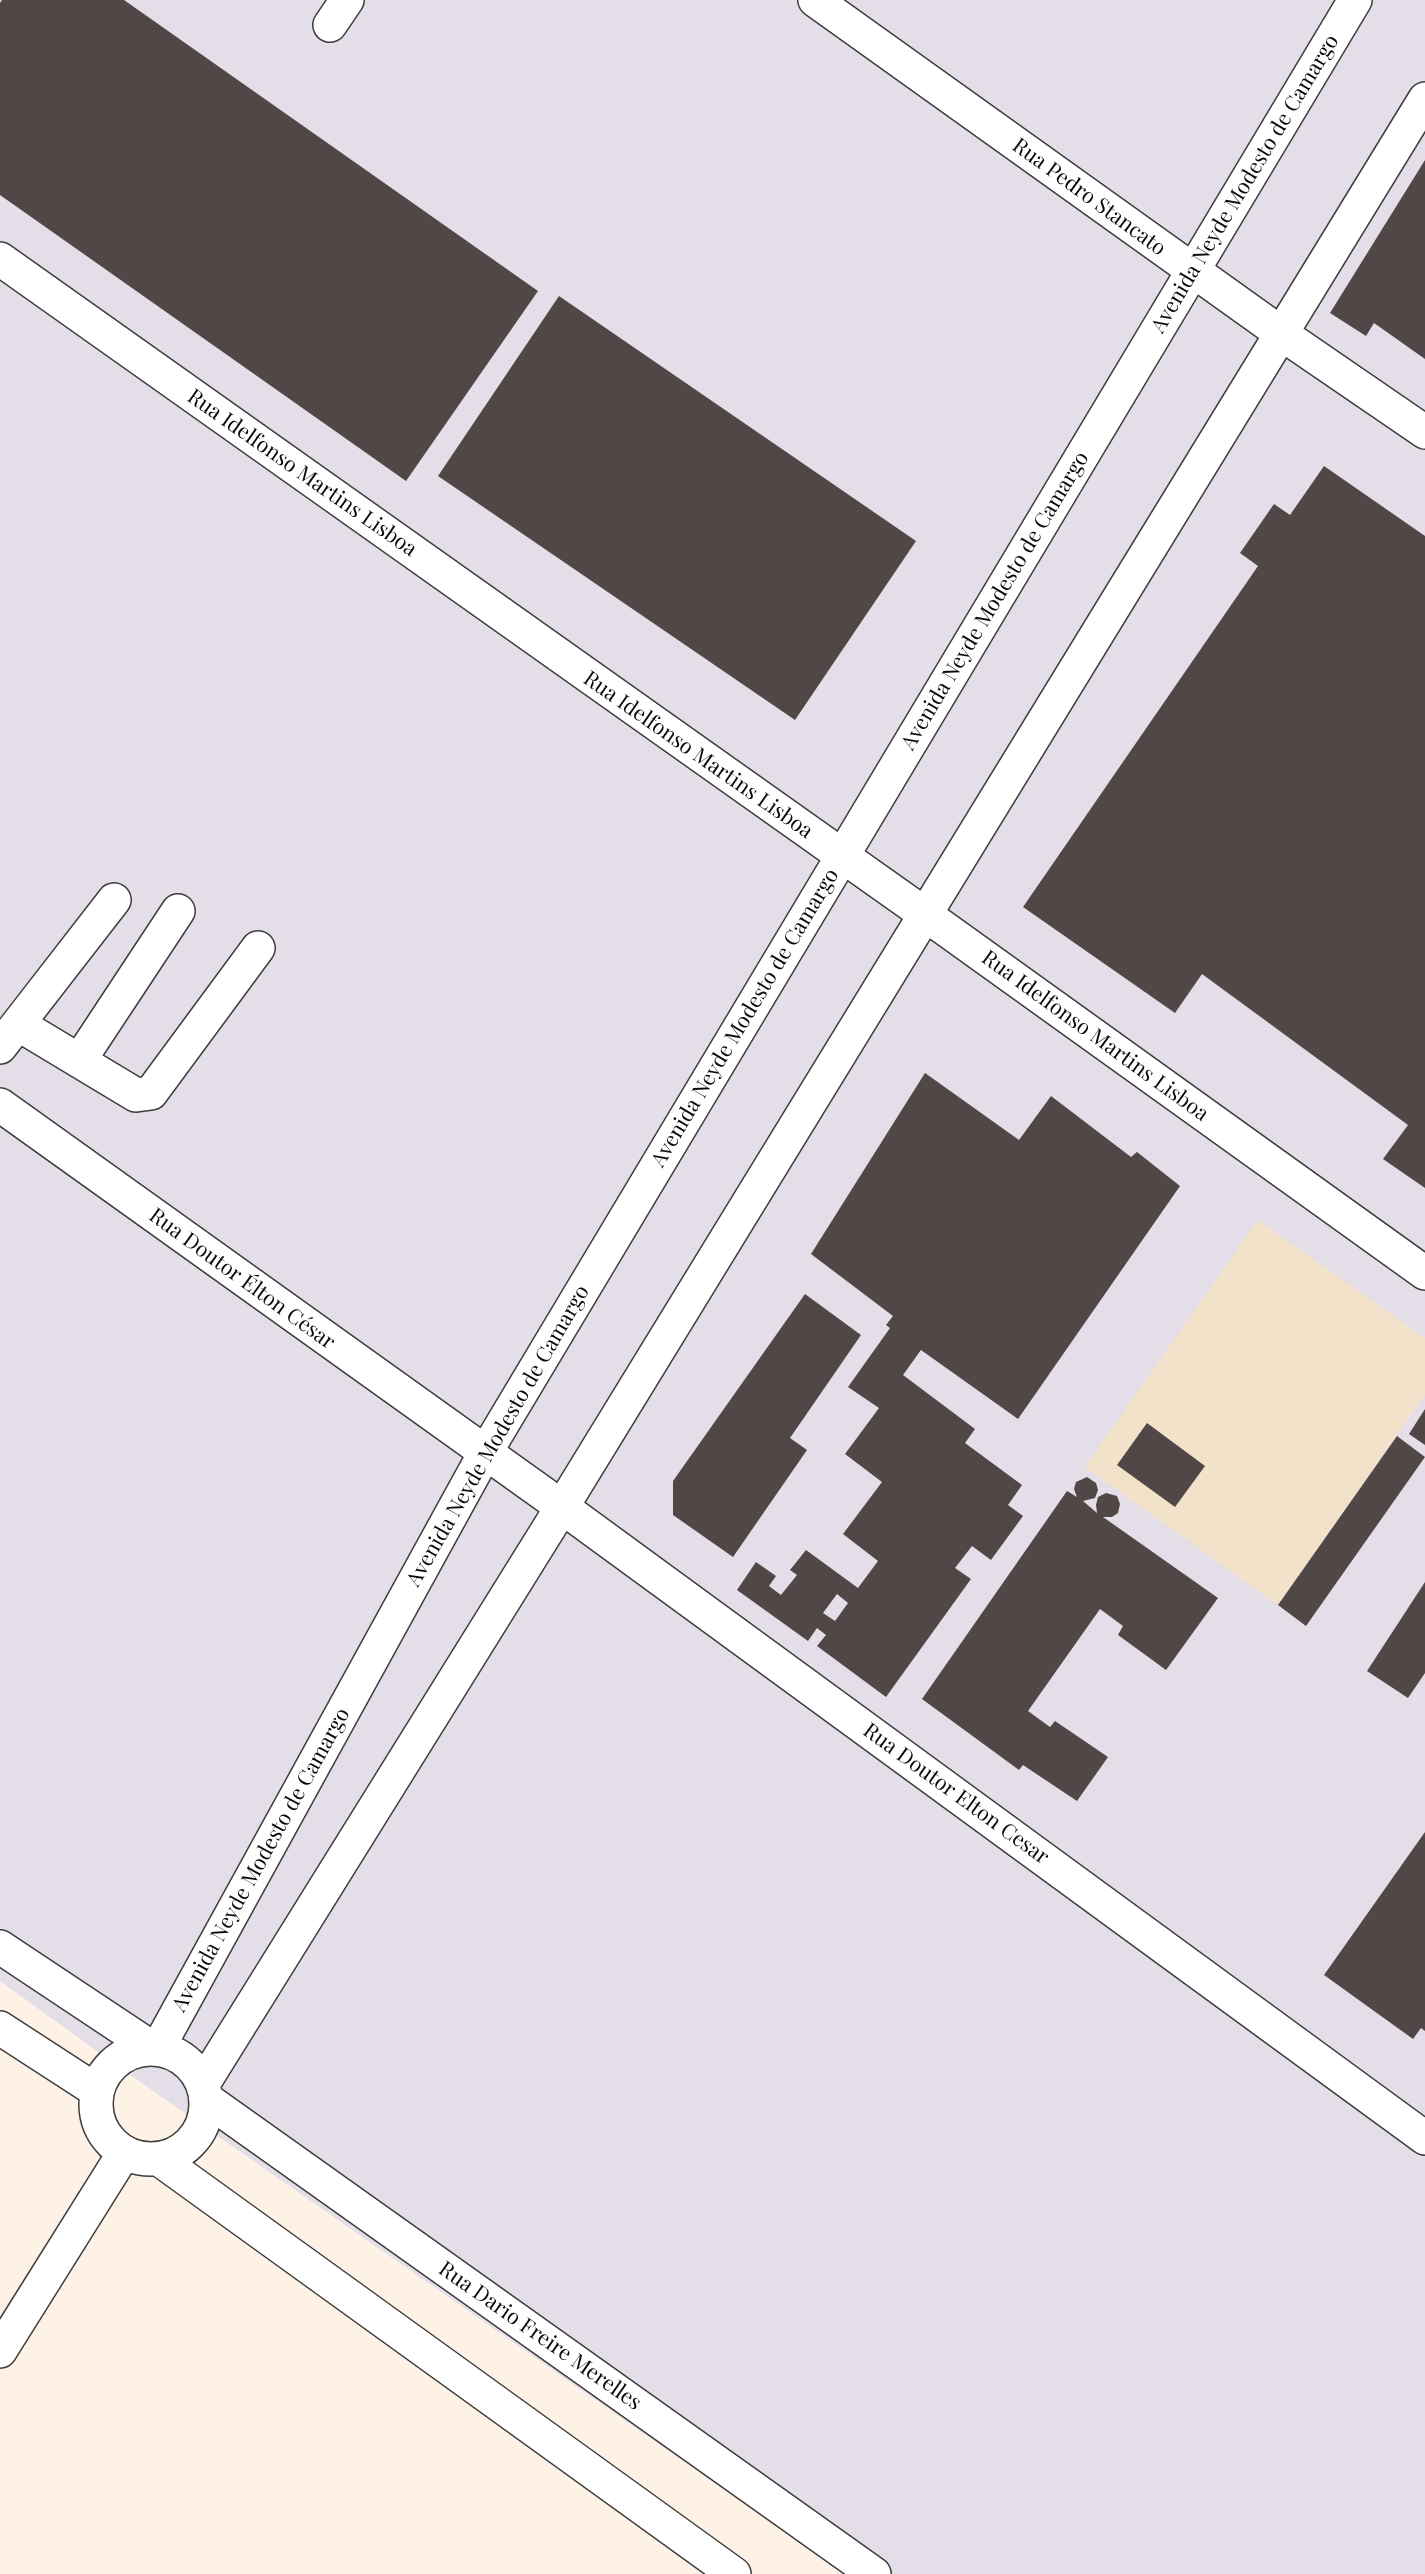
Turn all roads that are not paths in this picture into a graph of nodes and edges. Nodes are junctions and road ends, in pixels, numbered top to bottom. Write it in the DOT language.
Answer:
graph roads {
  1 [pos="815,0"];
  2 [pos="1355,0"];
  3 [pos="1425,99"];
  4 [pos="0,259"];
  5 [pos="1193,271"];
  6 [pos="1282,334"];
  7 [pos="1425,432"];
  8 [pos="841,856"];
  9 [pos="114,900"];
  10 [pos="178,911"];
  11 [pos="926,915"];
  12 [pos="258,948"];
  13 [pos="9,1036"];
  14 [pos="79,1061"];
  15 [pos="0,1105"];
  16 [pos="1425,1274"];
  17 [pos="485,1454"];
  18 [pos="562,1507"];
  19 [pos="0,1947"];
  20 [pos="0,2028"];
  21 [pos="155,2048"];
  22 [pos="97,2091"];
  23 [pos="204,2091"];
  24 [pos="1425,2138"];
  25 [pos="124,2152"];
  26 [pos="159,2159"];
  27 [pos="0,2351"];
  28 [pos="734,2574"];
  29 [pos="874,2574"];
  1 -- 5 [label="street, Rua Pedro Stancato"];
  2 -- 5 [label="street, Avenida Neyde Modesto de Camargo"];
  3 -- 6 [label="street"];
  4 -- 8 [label="street, Rua Idelfonso Martins Lisboa"];
  5 -- 6 [label="street, Rua Pedro Stancato"];
  5 -- 8 [label="street, Avenida Neyde Modesto de Camargo"];
  6 -- 7 [label="street, Rua Pedro Stancato"];
  6 -- 11 [label="street"];
  8 -- 11 [label="street, Rua Idelfonso Martins Lisboa"];
  8 -- 17 [label="street, Avenida Neyde Modesto de Camargo"];
  9 -- 13 [label="street"];
  10 -- 14 [label="street"];
  11 -- 16 [label="street, Rua Idelfonso Martins Lisboa"];
  11 -- 18 [label="street"];
  12 -- 14 [label="street"];
  13 -- 14 [label="street"];
  15 -- 17 [label="street, Rua Doutor Élton César"];
  17 -- 18 [label="street, Rua Doutor Elton Cesar"];
  17 -- 21 [label="street, Avenida Neyde Modesto de Camargo"];
  18 -- 23 [label="street"];
  18 -- 24 [label="street, Rua Doutor Elton Cesar"];
  19 -- 21 [label="street"];
  20 -- 22 [label="street"];
  21 -- 22 [label="street"];
  21 -- 23 [label="street"];
  22 -- 25 [label="street"];
  23 -- 26 [label="street"];
  23 -- 29 [label="street, Rua Dario Freire Merelles"];
  25 -- 26 [label="street"];
  25 -- 27 [label="street"];
  26 -- 28 [label="street"];
}
